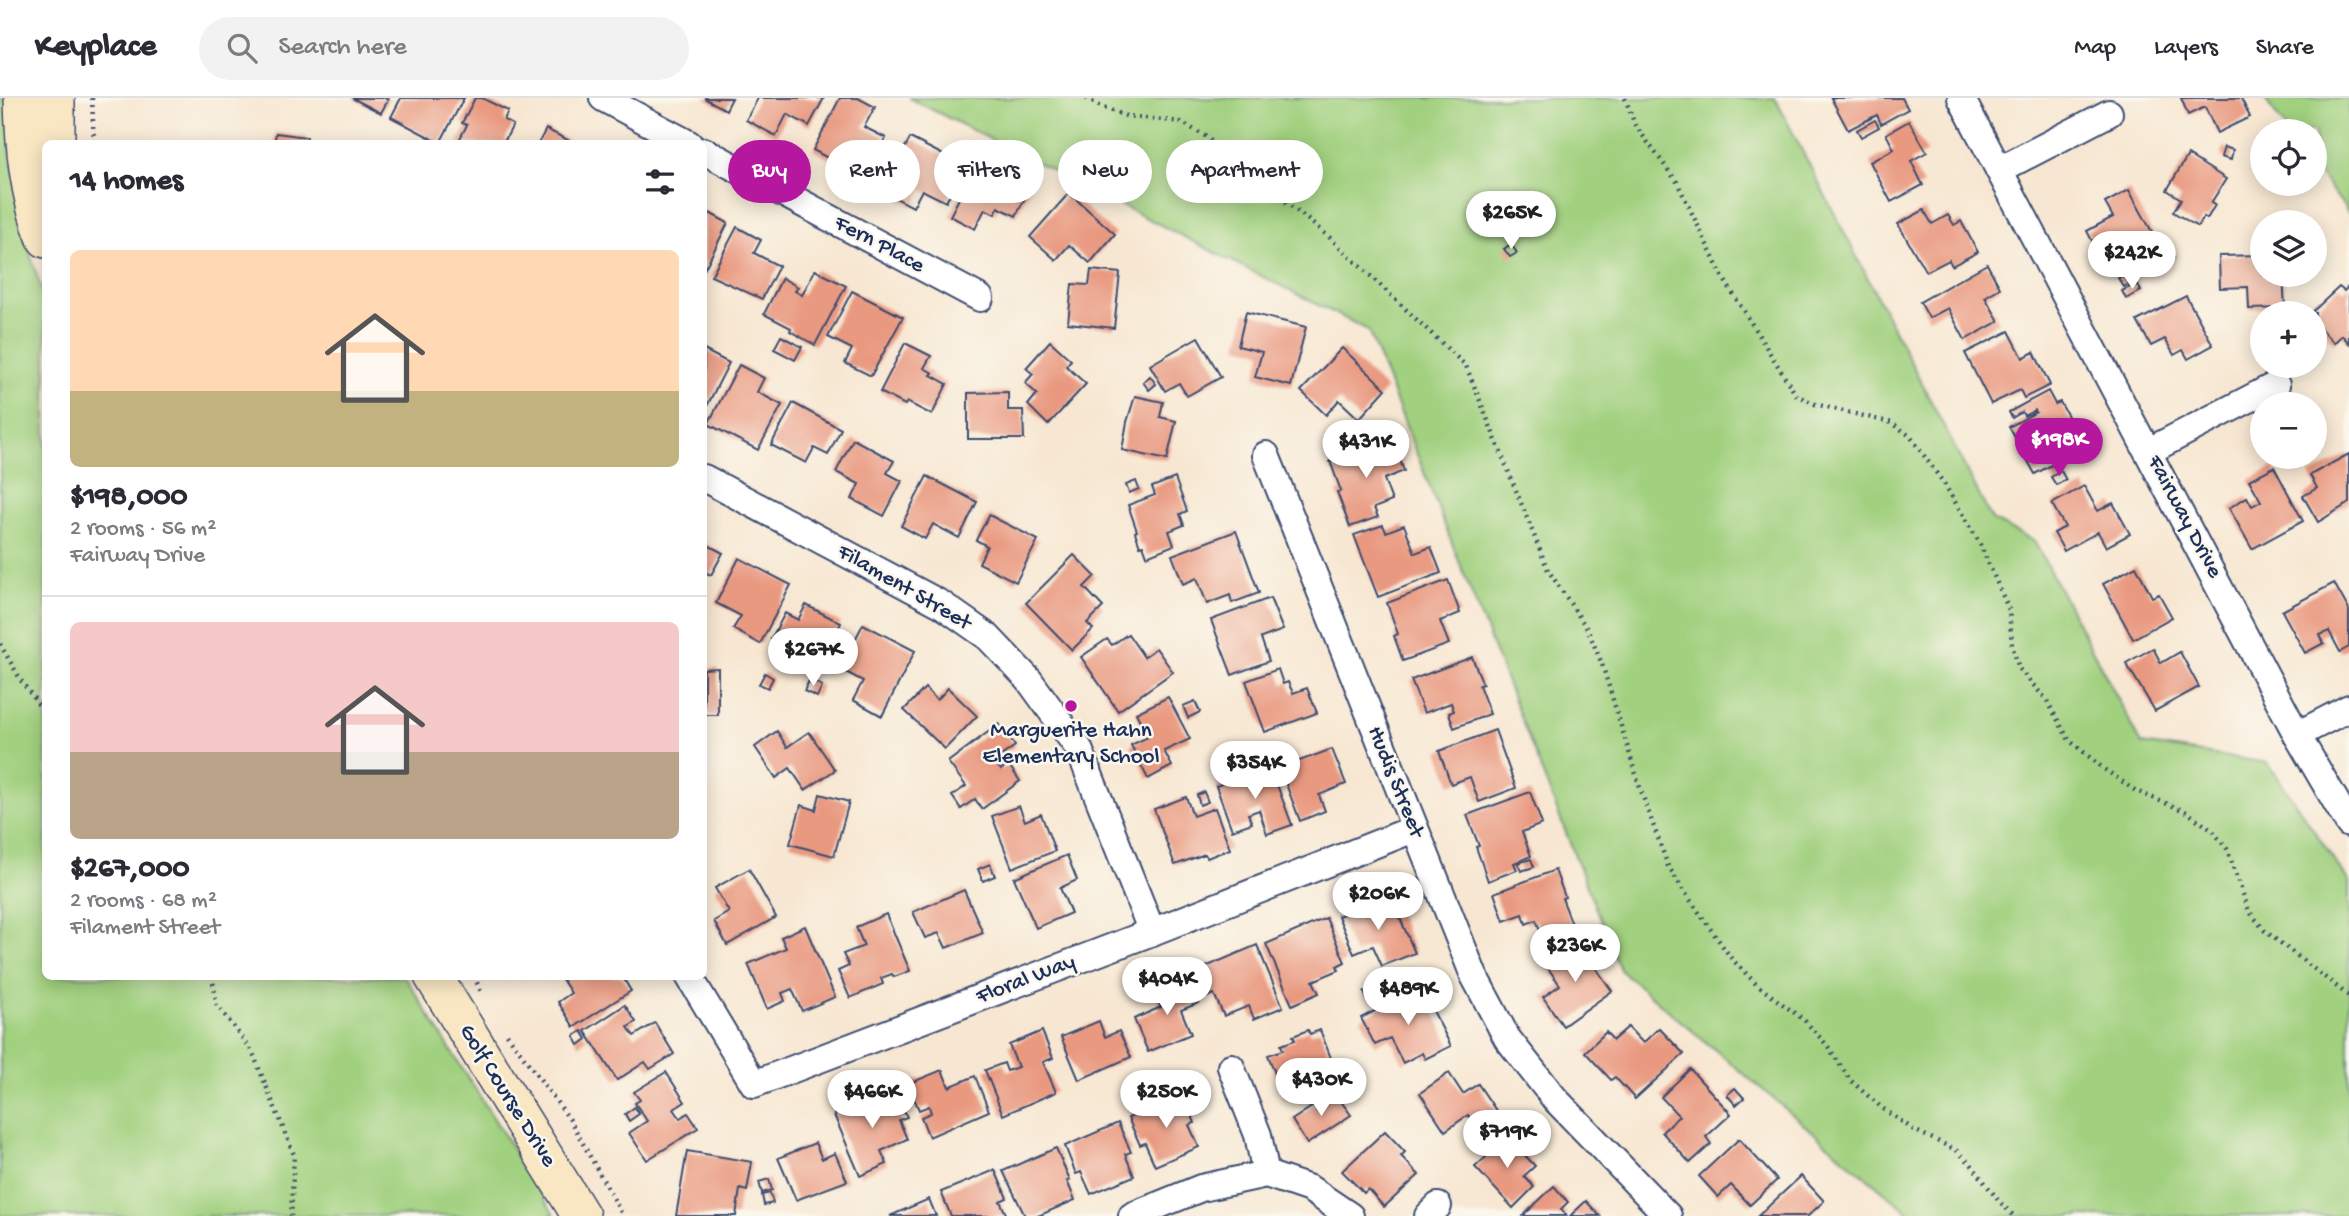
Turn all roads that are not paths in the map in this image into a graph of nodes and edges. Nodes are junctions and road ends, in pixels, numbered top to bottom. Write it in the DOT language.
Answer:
graph roads {
  1 [pos="23,98"];
  2 [pos="56,98"];
  3 [pos="603,98"];
  4 [pos="1961,98"];
  5 [pos="2109,113"];
  6 [pos="656,136"];
  7 [pos="56,140"];
  8 [pos="707,153"];
  9 [pos="1999,170"];
  10 [pos="42,230"];
  11 [pos="980,298"];
  12 [pos="2276,385"];
  13 [pos="2149,451"];
  14 [pos="1266,455"];
  15 [pos="707,480"];
  16 [pos="2349,708"];
  17 [pos="2297,735"];
  18 [pos="2349,824"];
  19 [pos="1414,829"];
  20 [pos="1152,932"];
  21 [pos="435,980"];
  22 [pos="691,980"];
  23 [pos="1231,1067"];
  24 [pos="1266,1174"];
  25 [pos="581,1216"];
  26 [pos="1132,1216"];
  27 [pos="1350,1216"];
  28 [pos="1668,1216"];
  1 -- 10 [label="street"];
  2 -- 7 [label="street"];
  3 -- 6 [label="street"];
  4 -- 9 [label="street, Fairway Drive"];
  5 -- 9 [label="street"];
  8 -- 11 [label="street, Fern Place"];
  9 -- 13 [label="street, Fairway Drive"];
  12 -- 13 [label="street"];
  13 -- 17 [label="street, Fairway Drive"];
  14 -- 19 [label="street, Hudis Street"];
  15 -- 20 [label="street, Filament Street"];
  16 -- 17 [label="street"];
  17 -- 18 [label="street, Fairway Drive"];
  19 -- 20 [label="street, Floral Way"];
  19 -- 28 [label="street, Hudis Street"];
  20 -- 22 [label="street, Floral Way"];
  21 -- 25 [label="street, Golf Course Drive"];
  23 -- 24 [label="street"];
  24 -- 26 [label="street"];
  24 -- 27 [label="street"];
}
